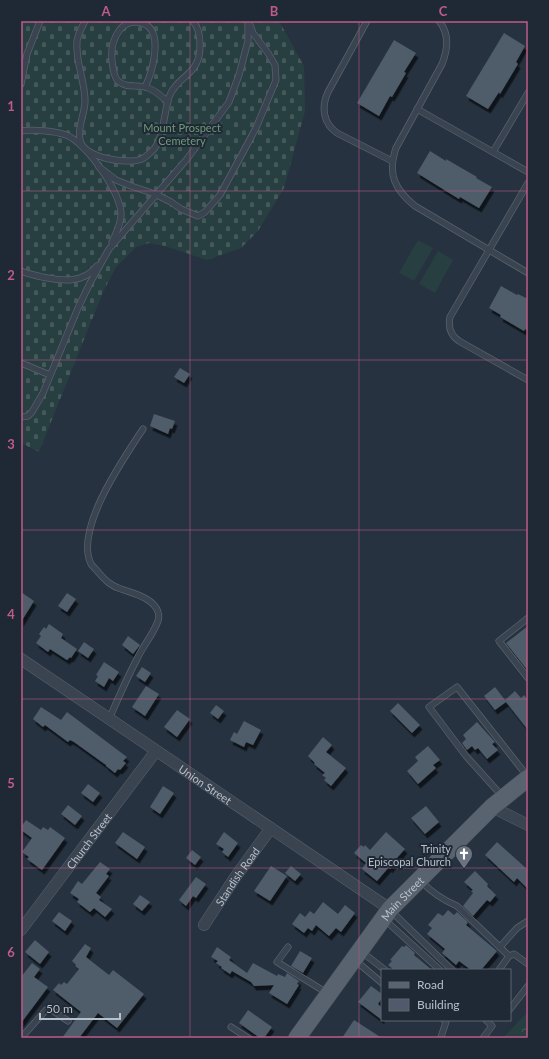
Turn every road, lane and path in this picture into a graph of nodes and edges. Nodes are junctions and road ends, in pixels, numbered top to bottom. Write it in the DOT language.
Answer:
graph roads {
  1 [pos="40,21"];
  2 [pos="85,21"];
  3 [pos="193,21"];
  4 [pos="248,21"];
  5 [pos="368,21"];
  6 [pos="439,21"];
  7 [pos="21,84"];
  8 [pos="145,87"];
  9 [pos="528,93"];
  10 [pos="168,102"];
  11 [pos="417,109"];
  12 [pos="21,131"];
  13 [pos="84,148"];
  14 [pos="493,152"];
  15 [pos="392,161"];
  16 [pos="99,167"];
  17 [pos="528,172"];
  18 [pos="528,183"];
  19 [pos="156,194"];
  20 [pos="109,249"];
  21 [pos="489,250"];
  22 [pos="21,271"];
  23 [pos="528,273"];
  24 [pos="21,363"];
  25 [pos="50,375"];
  26 [pos="528,380"];
  27 [pos="21,417"];
  28 [pos="143,429"];
  29 [pos="528,618"];
  30 [pos="21,659"];
  31 [pos="528,678"];
  32 [pos="109,719"];
  33 [pos="156,751"];
  34 [pos="528,778"];
  35 [pos="498,802"];
  36 [pos="528,825"];
  37 [pos="271,828"];
  38 [pos="419,880"];
  39 [pos="387,914"];
  40 [pos="528,921"];
  41 [pos="204,925"];
  42 [pos="21,930"];
  43 [pos="288,946"];
  44 [pos="500,947"];
  45 [pos="357,955"];
  46 [pos="509,956"];
  47 [pos="528,964"];
  48 [pos="382,969"];
  49 [pos="439,969"];
  50 [pos="451,969"];
  51 [pos="500,969"];
  52 [pos="381,982"];
  53 [pos="528,986"];
  54 [pos="329,995"];
  55 [pos="511,1009"];
  56 [pos="68,1021"];
  57 [pos="445,1021"];
  58 [pos="487,1021"];
  59 [pos="231,1027"];
  60 [pos="22,1038"];
  61 [pos="248,1038"];
  62 [pos="297,1038"];
  63 [pos="442,1038"];
  64 [pos="483,1038"];
  1 -- 7 [label="lane"];
  2 -- 13 [label="lane"];
  3 -- 10 [label="lane"];
  4 -- 19 [label="lane"];
  4 -- 19 [label="lane"];
  5 -- 15 [label="lane"];
  6 -- 11 [label="lane"];
  8 -- 8 [label="lane"];
  8 -- 10 [label="lane"];
  9 -- 14 [label="lane"];
  10 -- 13 [label="lane"];
  11 -- 14 [label="lane"];
  11 -- 15 [label="lane"];
  12 -- 13 [label="lane"];
  13 -- 16 [label="lane"];
  14 -- 17 [label="lane"];
  15 -- 21 [label="lane"];
  16 -- 19 [label="lane"];
  16 -- 20 [label="lane"];
  18 -- 21 [label="lane"];
  19 -- 20 [label="lane"];
  20 -- 22 [label="lane"];
  20 -- 25 [label="lane"];
  21 -- 23 [label="lane"];
  21 -- 26 [label="lane"];
  24 -- 25 [label="lane"];
  25 -- 27 [label="lane"];
  28 -- 32 [label="lane"];
  29 -- 31 [label="lane"];
  30 -- 32 [label="street, Union Street"];
  32 -- 33 [label="street, Union Street"];
  33 -- 37 [label="street, Union Street"];
  33 -- 42 [label="street, Church Street"];
  34 -- 35 [label="main road, Main Street"];
  34 -- 35 [label="lane"];
  35 -- 36 [label="street"];
  35 -- 38 [label="main road, Main Street"];
  37 -- 39 [label="street, Union Street"];
  37 -- 41 [label="street, Standish Road"];
  38 -- 39 [label="main road, Main Street"];
  38 -- 44 [label="lane"];
  39 -- 45 [label="main road, Main Street"];
  39 -- 49 [label="lane"];
  39 -- 50 [label="lane"];
  40 -- 44 [label="lane"];
  43 -- 54 [label="lane"];
  44 -- 46 [label="lane"];
  45 -- 48 [label="lane"];
  45 -- 52 [label="lane"];
  45 -- 54 [label="main road, Main Street"];
  46 -- 47 [label="lane"];
  46 -- 51 [label="lane"];
  53 -- 55 [label="lane"];
  54 -- 62 [label="main road, Main Street"];
  56 -- 60 [label="lane"];
  57 -- 63 [label="lane"];
  58 -- 64 [label="lane"];
  59 -- 61 [label="lane"];
}
